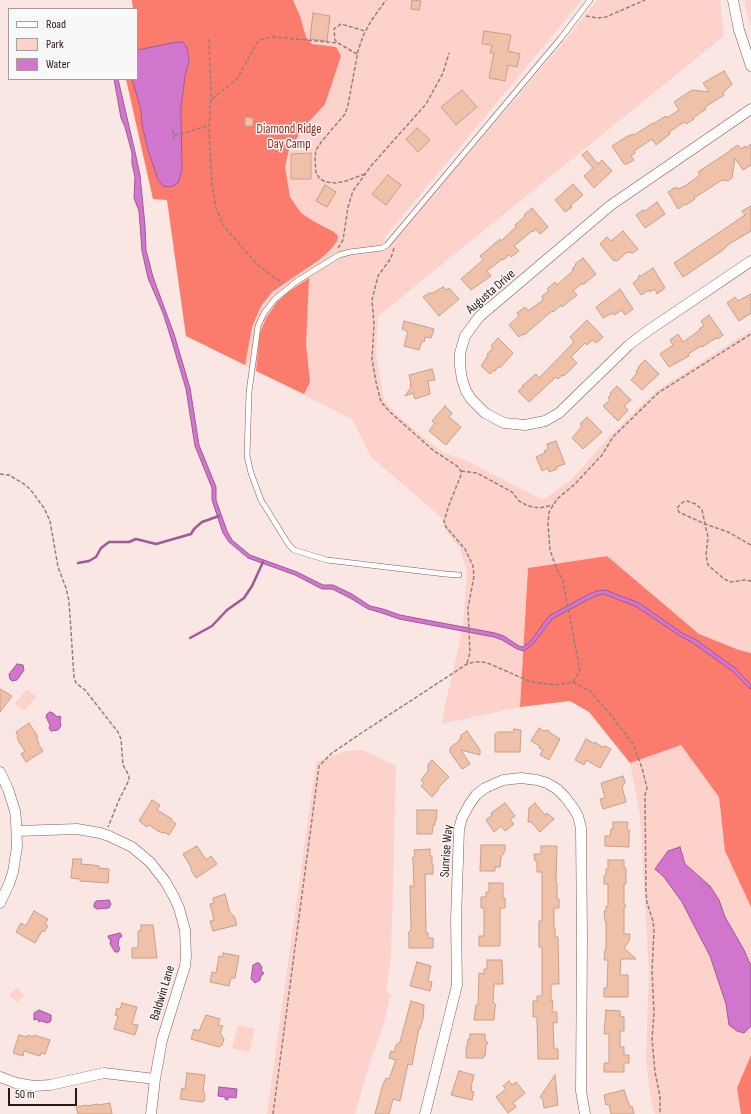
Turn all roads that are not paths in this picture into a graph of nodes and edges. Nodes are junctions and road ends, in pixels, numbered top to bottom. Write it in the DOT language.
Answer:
graph roads {
  1 [pos="590,0"];
  2 [pos="733,0"];
  3 [pos="751,66"];
  4 [pos="751,109"];
  5 [pos="751,261"];
  6 [pos="459,575"];
  7 [pos="0,772"];
  8 [pos="17,831"];
  9 [pos="0,903"];
  10 [pos="0,1077"];
  11 [pos="154,1080"];
  12 [pos="151,1114"];
  13 [pos="425,1114"];
  14 [pos="585,1114"];
  1 -- 6 [label="lane"];
  2 -- 3 [label="street"];
  4 -- 5 [label="street, Augusta Drive"];
  7 -- 8 [label="street"];
  8 -- 9 [label="street"];
  8 -- 11 [label="street, Baldwin Lane"];
  10 -- 11 [label="street"];
  11 -- 12 [label="street, Baldwin Lane"];
  13 -- 14 [label="street, Sunrise Way"];
}
